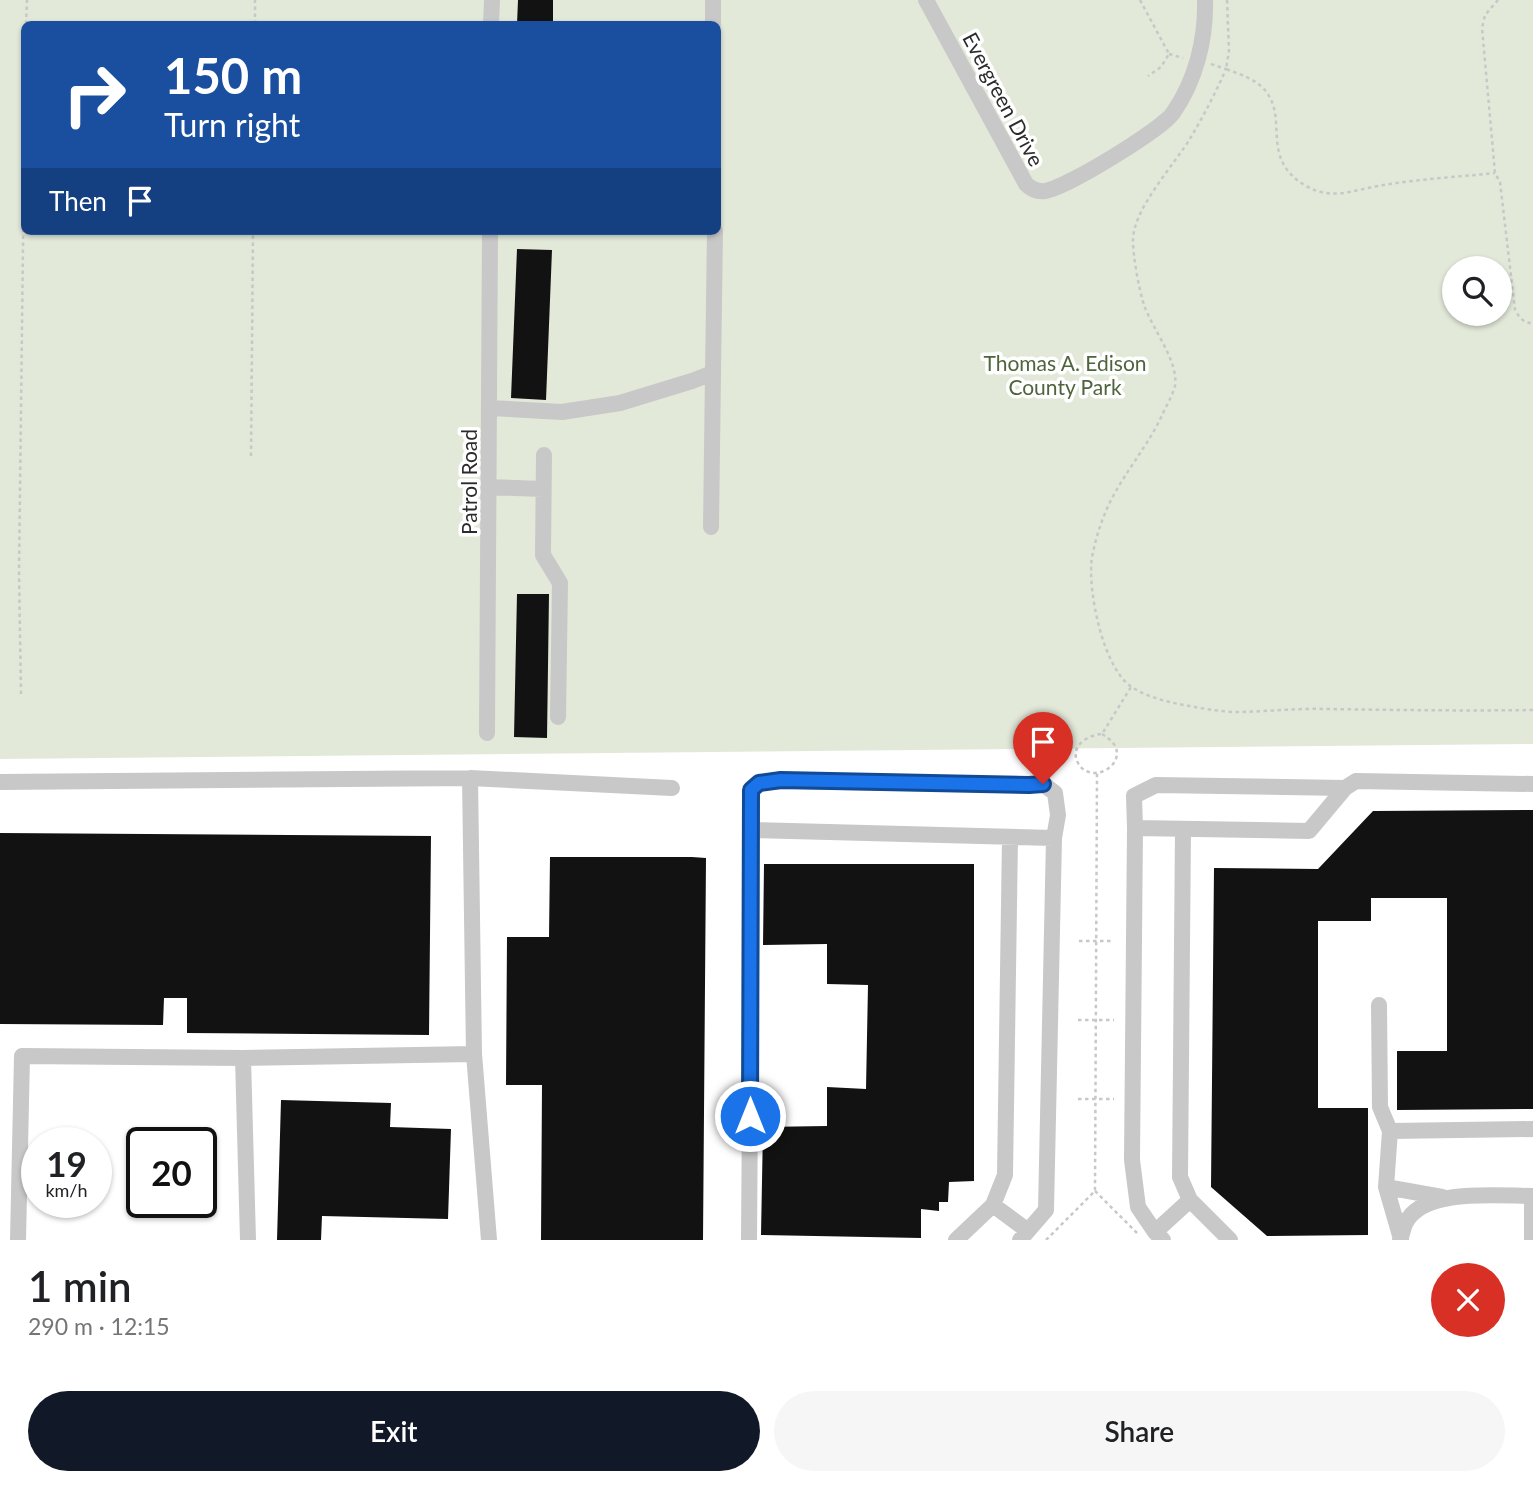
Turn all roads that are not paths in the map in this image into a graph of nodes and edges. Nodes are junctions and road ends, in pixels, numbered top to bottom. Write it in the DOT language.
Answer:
graph roads {
  1 [pos="492,0"];
  2 [pos="713,0"];
  3 [pos="926,0"];
  4 [pos="1205,0"];
  5 [pos="491,21"];
  6 [pos="713,21"];
  7 [pos="489,235"];
  8 [pos="715,235"];
  9 [pos="713,373"];
  10 [pos="490,408"];
  11 [pos="544,455"];
  12 [pos="489,487"];
  13 [pos="543,489"];
  14 [pos="712,527"];
  15 [pos="558,717"];
  16 [pos="487,733"];
  17 [pos="470,778"];
  18 [pos="0,782"];
  19 [pos="1533,784"];
  20 [pos="672,788"];
  21 [pos="1346,788"];
  22 [pos="1135,828"];
  23 [pos="1183,829"];
  24 [pos="752,830"];
  25 [pos="1010,837"];
  26 [pos="1054,838"];
  27 [pos="1379,1005"];
  28 [pos="474,1054"];
  29 [pos="243,1058"];
  30 [pos="1533,1129"];
  31 [pos="1390,1131"];
  32 [pos="1386,1188"];
  33 [pos="1533,1196"];
  34 [pos="1446,1198"];
  35 [pos="1189,1200"];
  36 [pos="993,1205"];
  37 [pos="1024,1236"];
  38 [pos="1154,1237"];
  39 [pos="18,1240"];
  40 [pos="248,1240"];
  41 [pos="489,1240"];
  42 [pos="749,1240"];
  43 [pos="956,1240"];
  44 [pos="1230,1240"];
  45 [pos="1400,1240"];
  46 [pos="1532,1240"];
  1 -- 5 [label="street"];
  2 -- 6 [label="street"];
  3 -- 4 [label="street, Evergreen Drive"];
  7 -- 10 [label="street, Patrol Road"];
  8 -- 9 [label="street"];
  9 -- 10 [label="street"];
  9 -- 14 [label="street"];
  10 -- 12 [label="street, Patrol Road"];
  11 -- 13 [label="street"];
  12 -- 13 [label="street"];
  12 -- 16 [label="street, Patrol Road"];
  13 -- 15 [label="street"];
  17 -- 18 [label="street"];
  17 -- 20 [label="street"];
  17 -- 28 [label="street"];
  19 -- 21 [label="street"];
  21 -- 22 [label="street"];
  21 -- 23 [label="street"];
  22 -- 23 [label="street"];
  22 -- 38 [label="street"];
  23 -- 35 [label="street"];
  24 -- 25 [label="street"];
  24 -- 26 [label="street"];
  24 -- 42 [label="street"];
  25 -- 26 [label="street"];
  25 -- 36 [label="street"];
  26 -- 37 [label="street"];
  27 -- 31 [label="street"];
  28 -- 29 [label="street"];
  28 -- 41 [label="street"];
  29 -- 39 [label="street"];
  29 -- 40 [label="street"];
  30 -- 31 [label="street"];
  31 -- 32 [label="street"];
  32 -- 34 [label="street"];
  32 -- 45 [label="street"];
  33 -- 34 [label="street"];
  33 -- 46 [label="street"];
  34 -- 45 [label="street"];
  35 -- 38 [label="street"];
  35 -- 44 [label="street"];
  36 -- 37 [label="street"];
  36 -- 43 [label="street"];
}
